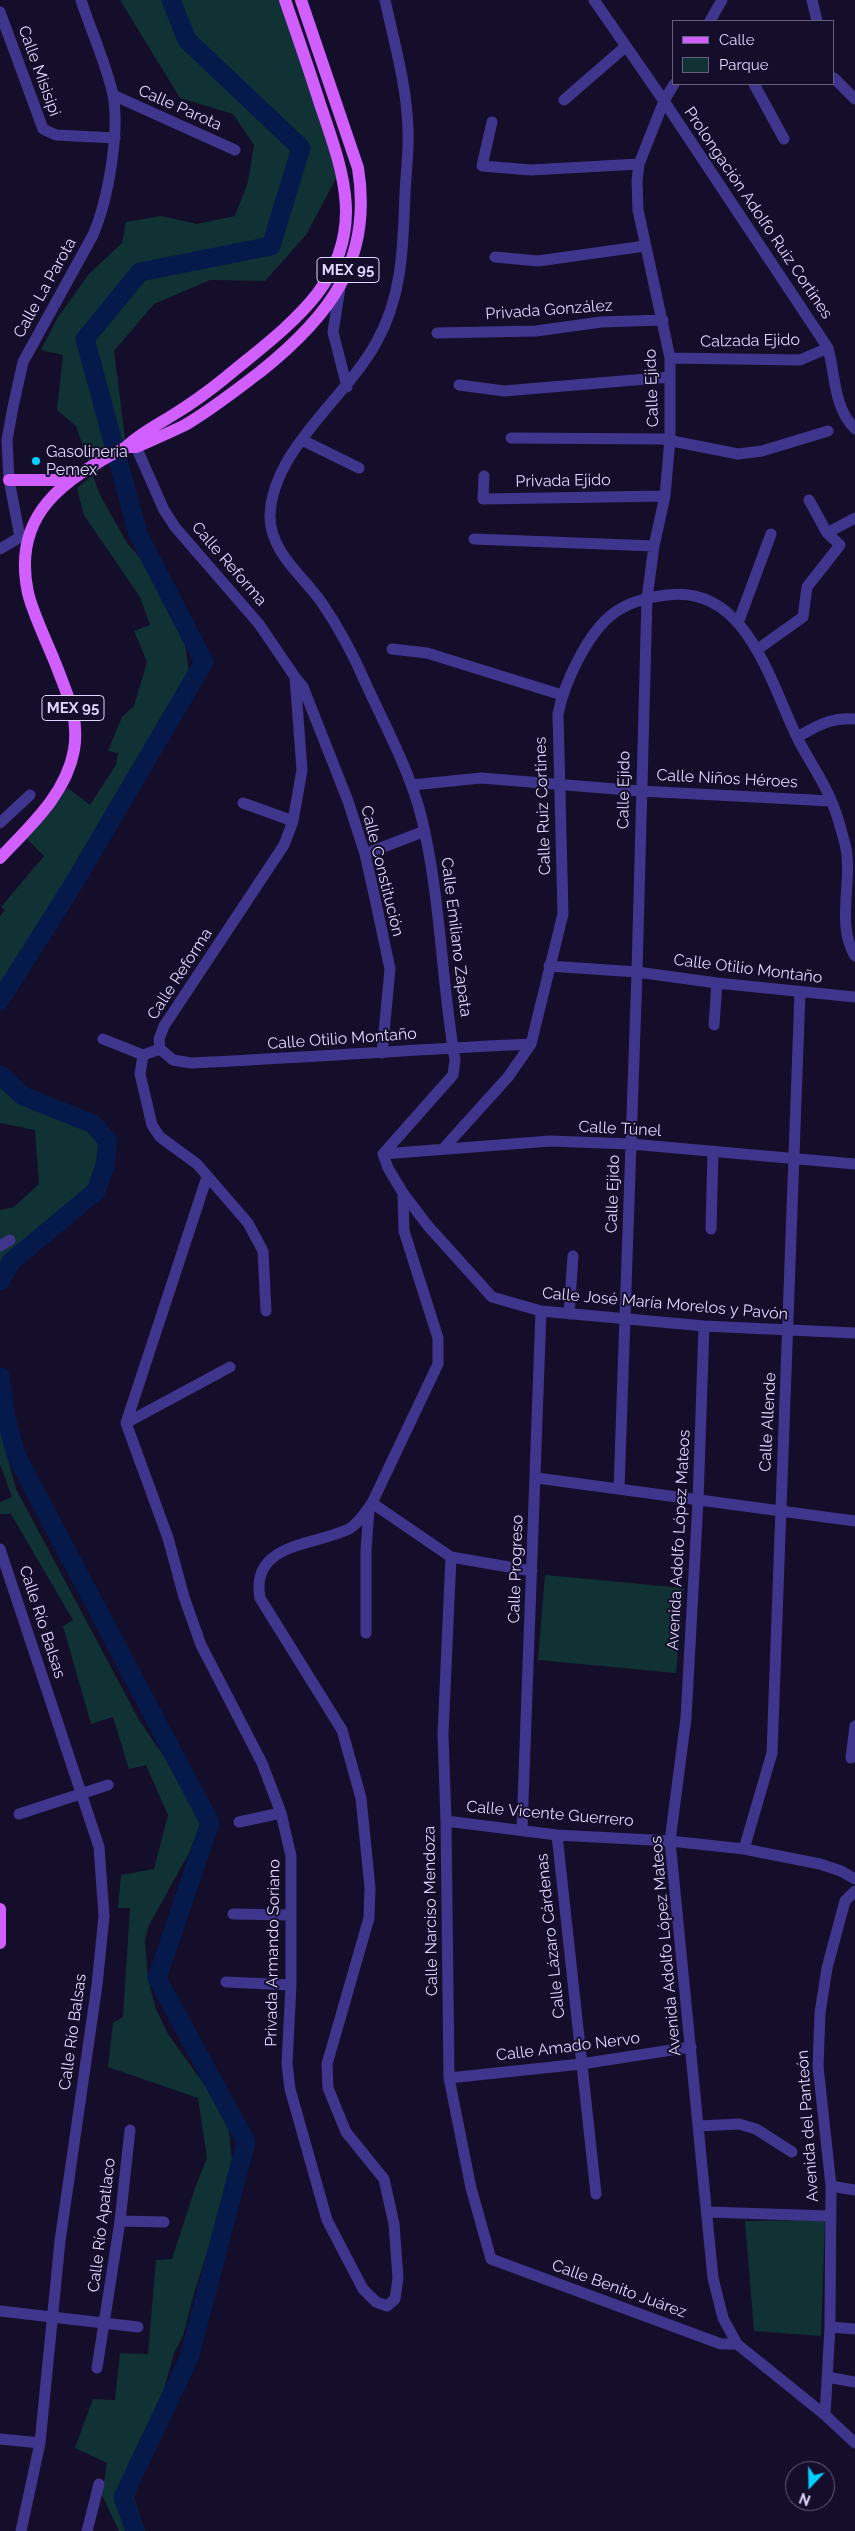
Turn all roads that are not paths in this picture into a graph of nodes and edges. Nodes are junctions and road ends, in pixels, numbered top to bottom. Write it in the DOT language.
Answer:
graph roads {
  1 [pos="81,0"];
  2 [pos="285,0"];
  3 [pos="301,0"];
  4 [pos="385,0"];
  5 [pos="594,0"];
  6 [pos="722,0"];
  7 [pos="812,0"];
  8 [pos="0,12"];
  9 [pos="715,18"];
  10 [pos="817,20"];
  11 [pos="625,47"];
  12 [pos="835,79"];
  13 [pos="673,85"];
  14 [pos="755,85"];
  15 [pos="113,95"];
  16 [pos="855,99"];
  17 [pos="564,100"];
  18 [pos="664,101"];
  19 [pos="492,122"];
  20 [pos="115,138"];
  21 [pos="784,139"];
  22 [pos="235,150"];
  23 [pos="639,164"];
  24 [pos="645,246"];
  25 [pos="495,257"];
  26 [pos="340,288"];
  27 [pos="663,320"];
  28 [pos="437,333"];
  29 [pos="828,348"];
  30 [pos="670,358"];
  31 [pos="670,377"];
  32 [pos="459,385"];
  33 [pos="346,387"];
  34 [pos="855,429"];
  35 [pos="828,431"];
  36 [pos="511,438"];
  37 [pos="302,440"];
  38 [pos="670,440"];
  39 [pos="129,446"];
  40 [pos="359,468"];
  41 [pos="484,476"];
  42 [pos="9,480"];
  43 [pos="69,480"];
  44 [pos="666,496"];
  45 [pos="809,500"];
  46 [pos="855,518"];
  47 [pos="827,533"];
  48 [pos="771,534"];
  49 [pos="25,539"];
  50 [pos="474,540"];
  51 [pos="654,546"];
  52 [pos="0,549"];
  53 [pos="647,598"];
  54 [pos="738,622"];
  55 [pos="392,649"];
  56 [pos="758,650"];
  57 [pos="295,677"];
  58 [pos="562,695"];
  59 [pos="855,719"];
  60 [pos="797,737"];
  61 [pos="560,783"];
  62 [pos="412,785"];
  63 [pos="640,791"];
  64 [pos="30,795"];
  65 [pos="832,801"];
  66 [pos="243,803"];
  67 [pos="294,821"];
  68 [pos="0,823"];
  69 [pos="425,831"];
  70 [pos="365,854"];
  71 [pos="0,858"];
  72 [pos="855,956"];
  73 [pos="549,966"];
  74 [pos="637,972"];
  75 [pos="716,983"];
  76 [pos="800,992"];
  77 [pos="855,997"];
  78 [pos="714,1026"];
  79 [pos="103,1039"];
  80 [pos="531,1044"];
  81 [pos="453,1047"];
  82 [pos="160,1049"];
  83 [pos="382,1053"];
  84 [pos="143,1055"];
  85 [pos="631,1144"];
  86 [pos="443,1149"];
  87 [pos="713,1151"];
  88 [pos="384,1154"];
  89 [pos="795,1159"];
  90 [pos="855,1164"];
  91 [pos="207,1177"];
  92 [pos="403,1193"];
  93 [pos="711,1229"];
  94 [pos="573,1256"];
  95 [pos="266,1311"];
  96 [pos="541,1311"];
  97 [pos="569,1314"];
  98 [pos="625,1318"];
  99 [pos="704,1326"];
  100 [pos="789,1331"];
  101 [pos="855,1333"];
  102 [pos="230,1367"];
  103 [pos="126,1423"];
  104 [pos="537,1478"];
  105 [pos="619,1489"];
  106 [pos="698,1501"];
  107 [pos="371,1505"];
  108 [pos="780,1510"];
  109 [pos="855,1521"];
  110 [pos="0,1551"];
  111 [pos="451,1557"];
  112 [pos="532,1571"];
  113 [pos="366,1633"];
  114 [pos="855,1726"];
  115 [pos="851,1758"];
  116 [pos="108,1785"];
  117 [pos="80,1792"];
  118 [pos="282,1813"];
  119 [pos="19,1814"];
  120 [pos="446,1821"];
  121 [pos="239,1822"];
  122 [pos="522,1829"];
  123 [pos="557,1835"];
  124 [pos="670,1841"];
  125 [pos="744,1849"];
  126 [pos="855,1879"];
  127 [pos="855,1891"];
  128 [pos="0,1909"];
  129 [pos="233,1914"];
  130 [pos="291,1915"];
  131 [pos="0,1942"];
  132 [pos="226,1982"];
  133 [pos="291,1985"];
  134 [pos="691,2047"];
  135 [pos="581,2064"];
  136 [pos="449,2078"];
  137 [pos="699,2126"];
  138 [pos="130,2130"];
  139 [pos="792,2152"];
  140 [pos="831,2186"];
  141 [pos="855,2190"];
  142 [pos="596,2194"];
  143 [pos="708,2212"];
  144 [pos="830,2216"];
  145 [pos="120,2221"];
  146 [pos="164,2222"];
  147 [pos="491,2259"];
  148 [pos="0,2311"];
  149 [pos="54,2319"];
  150 [pos="105,2323"];
  151 [pos="138,2327"];
  152 [pos="830,2327"];
  153 [pos="855,2329"];
  154 [pos="737,2344"];
  155 [pos="97,2368"];
  156 [pos="827,2377"];
  157 [pos="855,2382"];
  158 [pos="826,2415"];
  159 [pos="0,2439"];
  160 [pos="40,2443"];
  161 [pos="855,2443"];
  162 [pos="98,2484"];
  163 [pos="22,2531"];
  164 [pos="87,2531"];
  1 -- 15 [label="street, Calle La Parota"];
  2 -- 39 [label="main road, MEX 95"];
  3 -- 26 [label="main road, MEX 95"];
  4 -- 33 [label="street, Calle Emiliano Zapata"];
  5 -- 11 [label="street, Prolongación Adolfo Ruiz Cortines"];
  6 -- 9 [label="street"];
  7 -- 10 [label="street"];
  8 -- 20 [label="street, Calle Misisipi"];
  11 -- 17 [label="street"];
  11 -- 18 [label="street, Prolongación Adolfo Ruiz Cortines"];
  12 -- 16 [label="street"];
  13 -- 18 [label="street, Calle Ejido"];
  14 -- 21 [label="street"];
  15 -- 20 [label="street, Calle La Parota"];
  15 -- 22 [label="street, Calle Parota"];
  18 -- 23 [label="street, Calle Ejido"];
  18 -- 29 [label="street, Prolongación Adolfo Ruiz Cortines"];
  19 -- 23 [label="street"];
  20 -- 42 [label="street, Calle La Parota"];
  23 -- 24 [label="street, Calle Ejido"];
  24 -- 25 [label="street"];
  24 -- 27 [label="street, Calle Ejido"];
  26 -- 33 [label="street"];
  26 -- 39 [label="main road, MEX 95"];
  27 -- 28 [label="street, Privada González"];
  27 -- 30 [label="street, Calle Ejido"];
  29 -- 30 [label="street, Calzada Ejido"];
  29 -- 34 [label="street, Prolongación Adolfo Ruiz Cortines"];
  30 -- 31 [label="street, Calle Ejido"];
  31 -- 32 [label="street"];
  31 -- 38 [label="street, Calle Ejido"];
  33 -- 37 [label="street, Calle Emiliano Zapata"];
  35 -- 38 [label="street"];
  36 -- 38 [label="street"];
  37 -- 40 [label="street"];
  37 -- 62 [label="street, Calle Emiliano Zapata"];
  38 -- 44 [label="street, Calle Ejido"];
  39 -- 43 [label="main road, MEX 95"];
  39 -- 57 [label="street, Calle Reforma"];
  41 -- 44 [label="street, Privada Ejido"];
  42 -- 43 [label="main road"];
  42 -- 49 [label="street, Calle La Parota"];
  43 -- 49 [label="main road, MEX 95"];
  44 -- 51 [label="street, Calle Ejido"];
  45 -- 47 [label="street"];
  46 -- 47 [label="street"];
  47 -- 56 [label="street"];
  48 -- 54 [label="street"];
  49 -- 52 [label="street"];
  49 -- 71 [label="main road, MEX 95"];
  50 -- 51 [label="street"];
  51 -- 53 [label="street, Calle Ejido"];
  53 -- 54 [label="street, Calle Ruiz Cortines"];
  53 -- 58 [label="street, Calle Ruiz Cortines"];
  53 -- 63 [label="street, Calle Ejido"];
  54 -- 56 [label="street, Calle Ruiz Cortines"];
  55 -- 58 [label="street"];
  56 -- 60 [label="street, Calle Ruiz Cortines"];
  57 -- 67 [label="street, Calle Reforma"];
  57 -- 70 [label="street, Calle Constitución"];
  58 -- 61 [label="street, Calle Ruiz Cortines"];
  59 -- 60 [label="street"];
  60 -- 65 [label="street, Calle Ruiz Cortines"];
  61 -- 62 [label="street, Calle Niños Héroes"];
  61 -- 63 [label="street, Calle Niños Héroes"];
  61 -- 73 [label="street, Calle Ruiz Cortines"];
  62 -- 69 [label="street, Calle Emiliano Zapata"];
  63 -- 65 [label="street, Calle Niños Héroes"];
  63 -- 74 [label="street, Calle Ejido"];
  64 -- 68 [label="street"];
  65 -- 72 [label="street, Calle Ruiz Cortines"];
  66 -- 67 [label="street"];
  67 -- 82 [label="street, Calle Reforma"];
  69 -- 70 [label="street"];
  69 -- 81 [label="street, Calle Emiliano Zapata"];
  70 -- 83 [label="street, Calle Constitución"];
  73 -- 74 [label="street, Calle Otilio Montaño"];
  73 -- 80 [label="street, Calle Ruiz Cortines"];
  74 -- 75 [label="street, Calle Otilio Montaño"];
  74 -- 85 [label="street, Calle Ejido"];
  75 -- 76 [label="street, Calle Otilio Montaño"];
  75 -- 78 [label="street"];
  76 -- 77 [label="street, Calle Otilio Montaño"];
  76 -- 89 [label="street, Calle Allende"];
  79 -- 84 [label="street"];
  80 -- 81 [label="street, Calle Otilio Montaño"];
  80 -- 86 [label="street, Calle Ruiz Cortines"];
  81 -- 83 [label="street, Calle Otilio Montaño"];
  81 -- 88 [label="street, Calle Emiliano Zapata"];
  82 -- 83 [label="street, Calle Otilio Montaño"];
  82 -- 84 [label="street"];
  84 -- 91 [label="street"];
  85 -- 86 [label="street, Calle Túnel"];
  85 -- 87 [label="street, Calle Túnel"];
  85 -- 98 [label="street, Calle Ejido"];
  86 -- 88 [label="street, Calle Túnel"];
  87 -- 89 [label="street, Calle Túnel"];
  87 -- 93 [label="street"];
  88 -- 92 [label="street"];
  89 -- 90 [label="street, Calle Túnel"];
  89 -- 100 [label="street, Calle Allende"];
  91 -- 95 [label="street"];
  91 -- 103 [label="street"];
  92 -- 96 [label="street, Calle José María Morelos y Pavón"];
  92 -- 107 [label="street"];
  94 -- 97 [label="street"];
  96 -- 97 [label="street, Calle José María Morelos y Pavón"];
  96 -- 104 [label="street, Calle Progreso"];
  97 -- 98 [label="street, Calle José María Morelos y Pavón"];
  98 -- 99 [label="street, Calle José María Morelos y Pavón"];
  98 -- 105 [label="street, Calle Ejido"];
  99 -- 100 [label="street, Calle José María Morelos y Pavón"];
  99 -- 106 [label="street, Avenida Adolfo López Mateos"];
  100 -- 101 [label="street, Calle José María Morelos y Pavón"];
  100 -- 108 [label="street, Calle Allende"];
  102 -- 103 [label="street"];
  103 -- 118 [label="street, Privada Armando Soriano"];
  104 -- 105 [label="street"];
  104 -- 112 [label="street, Calle Progreso"];
  105 -- 106 [label="street"];
  106 -- 108 [label="street"];
  106 -- 124 [label="street, Avenida Adolfo López Mateos"];
  107 -- 111 [label="street"];
  107 -- 113 [label="street"];
  107 -- 133 [label="street, Privada Armando Soriano"];
  108 -- 109 [label="street"];
  108 -- 125 [label="street, Calle Allende"];
  110 -- 117 [label="street, Calle Río Balsas"];
  111 -- 112 [label="street"];
  111 -- 120 [label="street, Calle Narciso Mendoza"];
  112 -- 122 [label="street, Calle Progreso"];
  114 -- 115 [label="street"];
  116 -- 117 [label="street"];
  117 -- 119 [label="street"];
  117 -- 149 [label="street, Calle Río Balsas"];
  118 -- 121 [label="street"];
  118 -- 130 [label="street, Privada Armando Soriano"];
  120 -- 122 [label="street, Calle Vicente Guerrero"];
  120 -- 136 [label="street, Calle Narciso Mendoza"];
  122 -- 123 [label="street, Calle Vicente Guerrero"];
  123 -- 124 [label="street, Calle Vicente Guerrero"];
  123 -- 135 [label="street, Calle Lázaro Cárdenas"];
  124 -- 125 [label="street, Calle Vicente Guerrero"];
  124 -- 134 [label="street, Avenida Adolfo López Mateos"];
  125 -- 126 [label="street, Calle Vicente Guerrero"];
  127 -- 140 [label="street, Avenida del Panteón"];
  128 -- 131 [label="main road"];
  129 -- 130 [label="street"];
  130 -- 133 [label="street, Privada Armando Soriano"];
  132 -- 133 [label="street"];
  134 -- 135 [label="street, Calle Amado Nervo"];
  134 -- 137 [label="street, Avenida Adolfo López Mateos"];
  135 -- 136 [label="street, Calle Amado Nervo"];
  135 -- 142 [label="street, Calle Lázaro Cárdenas"];
  136 -- 147 [label="street, Calle Narciso Mendoza"];
  137 -- 139 [label="street"];
  137 -- 143 [label="street, Avenida Adolfo López Mateos"];
  138 -- 145 [label="street, Calle Río Apatlaco"];
  140 -- 141 [label="street"];
  140 -- 144 [label="street, Avenida del Panteón"];
  143 -- 144 [label="street, Avenida del Panteón"];
  143 -- 154 [label="street, Avenida Adolfo López Mateos"];
  144 -- 152 [label="street, Avenida del Panteón"];
  145 -- 146 [label="street"];
  145 -- 150 [label="street, Calle Río Apatlaco"];
  147 -- 154 [label="street, Calle Benito Juárez"];
  148 -- 149 [label="street"];
  149 -- 150 [label="street"];
  149 -- 160 [label="street, Calle Río Balsas"];
  150 -- 151 [label="street"];
  150 -- 155 [label="street, Calle Río Apatlaco"];
  152 -- 153 [label="street"];
  152 -- 156 [label="street, Avenida del Panteón"];
  154 -- 158 [label="street, Avenida Adolfo López Mateos"];
  156 -- 157 [label="street"];
  156 -- 158 [label="street, Avenida del Panteón"];
  158 -- 161 [label="street, Avenida Adolfo López Mateos"];
  159 -- 160 [label="street"];
  160 -- 163 [label="street, Calle Río Balsas"];
  162 -- 164 [label="street"];
}
